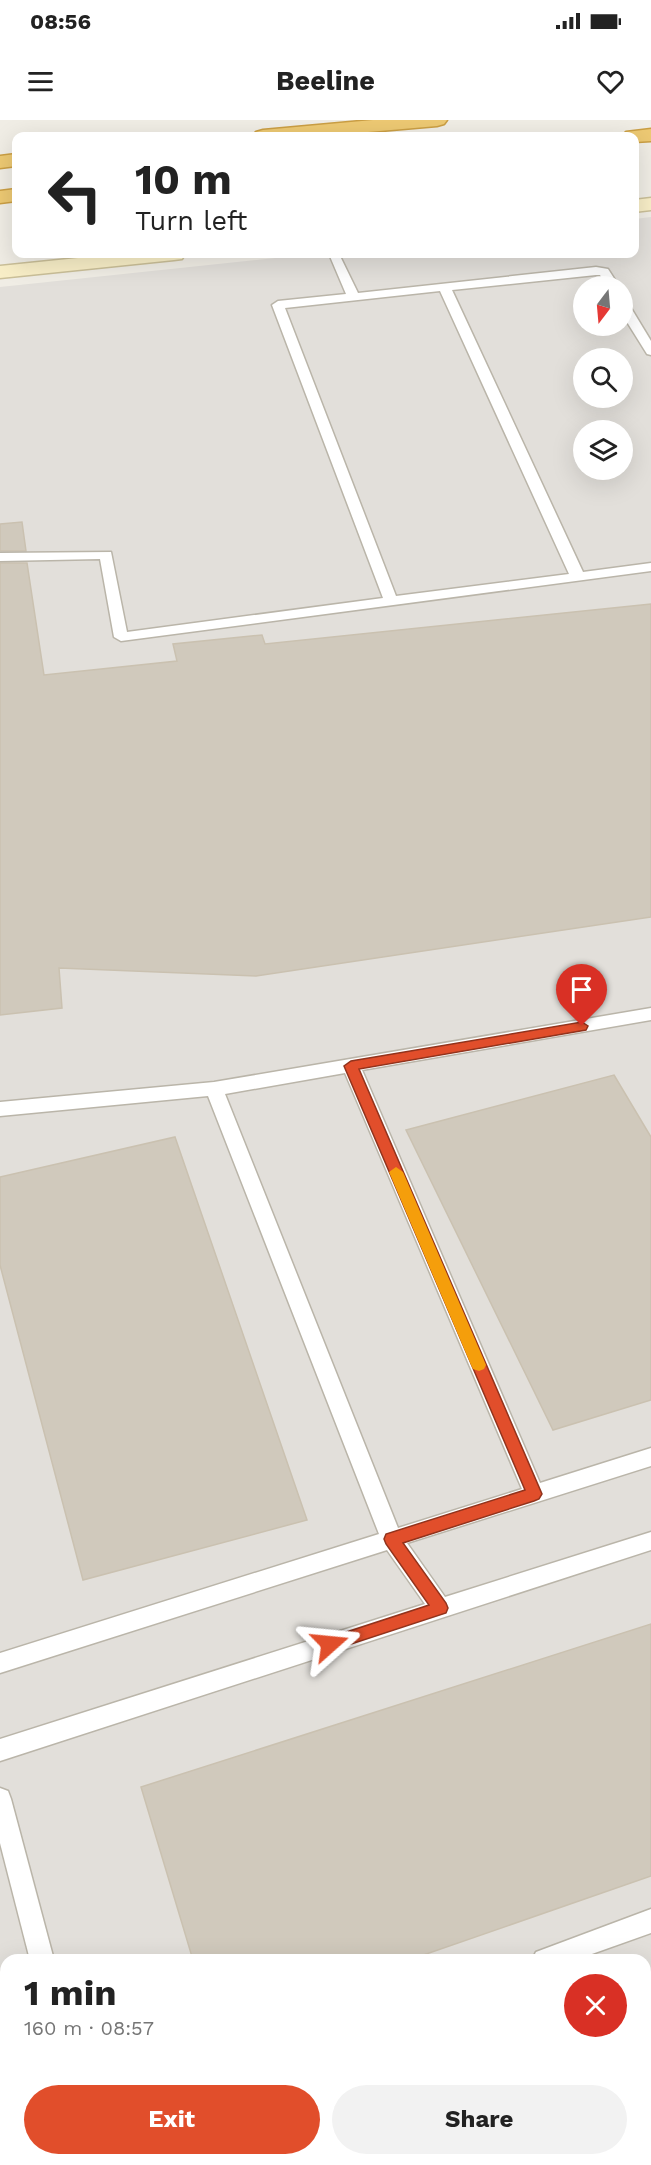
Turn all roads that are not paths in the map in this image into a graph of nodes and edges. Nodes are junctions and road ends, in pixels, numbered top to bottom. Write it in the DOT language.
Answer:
graph roads {
  1 [pos="437,120"];
  2 [pos="306,132"];
  3 [pos="135,258"];
  4 [pos="336,258"];
  5 [pos="0,272"];
  6 [pos="607,276"];
  7 [pos="444,286"];
  8 [pos="353,296"];
  9 [pos="633,321"];
  10 [pos="651,351"];
  11 [pos="0,557"];
  12 [pos="651,567"];
  13 [pos="578,577"];
  14 [pos="391,601"];
  15 [pos="651,1014"];
  16 [pos="351,1066"];
  17 [pos="214,1089"];
  18 [pos="0,1108"];
  19 [pos="651,1457"];
  20 [pos="534,1494"];
  21 [pos="392,1539"];
  22 [pos="651,1541"];
  23 [pos="440,1608"];
  24 [pos="0,1663"];
  25 [pos="0,1750"];
  26 [pos="0,1799"];
  27 [pos="651,1921"];
  28 [pos="40,1954"];
  29 [pos="560,1954"];
  1 -- 2 [label="highway"];
  3 -- 5 [label="main road"];
  4 -- 8 [label="lane"];
  6 -- 7 [label="lane"];
  7 -- 8 [label="lane"];
  7 -- 13 [label="lane"];
  8 -- 14 [label="lane"];
  9 -- 10 [label="lane"];
  11 -- 14 [label="lane"];
  12 -- 13 [label="lane"];
  13 -- 14 [label="lane"];
  15 -- 16 [label="lane"];
  16 -- 17 [label="lane"];
  16 -- 20 [label="lane"];
  17 -- 18 [label="lane"];
  17 -- 21 [label="lane"];
  19 -- 20 [label="lane"];
  20 -- 21 [label="lane"];
  21 -- 23 [label="lane"];
  21 -- 24 [label="lane"];
  22 -- 23 [label="lane"];
  23 -- 25 [label="lane"];
  26 -- 28 [label="lane"];
  27 -- 29 [label="lane"];
}
